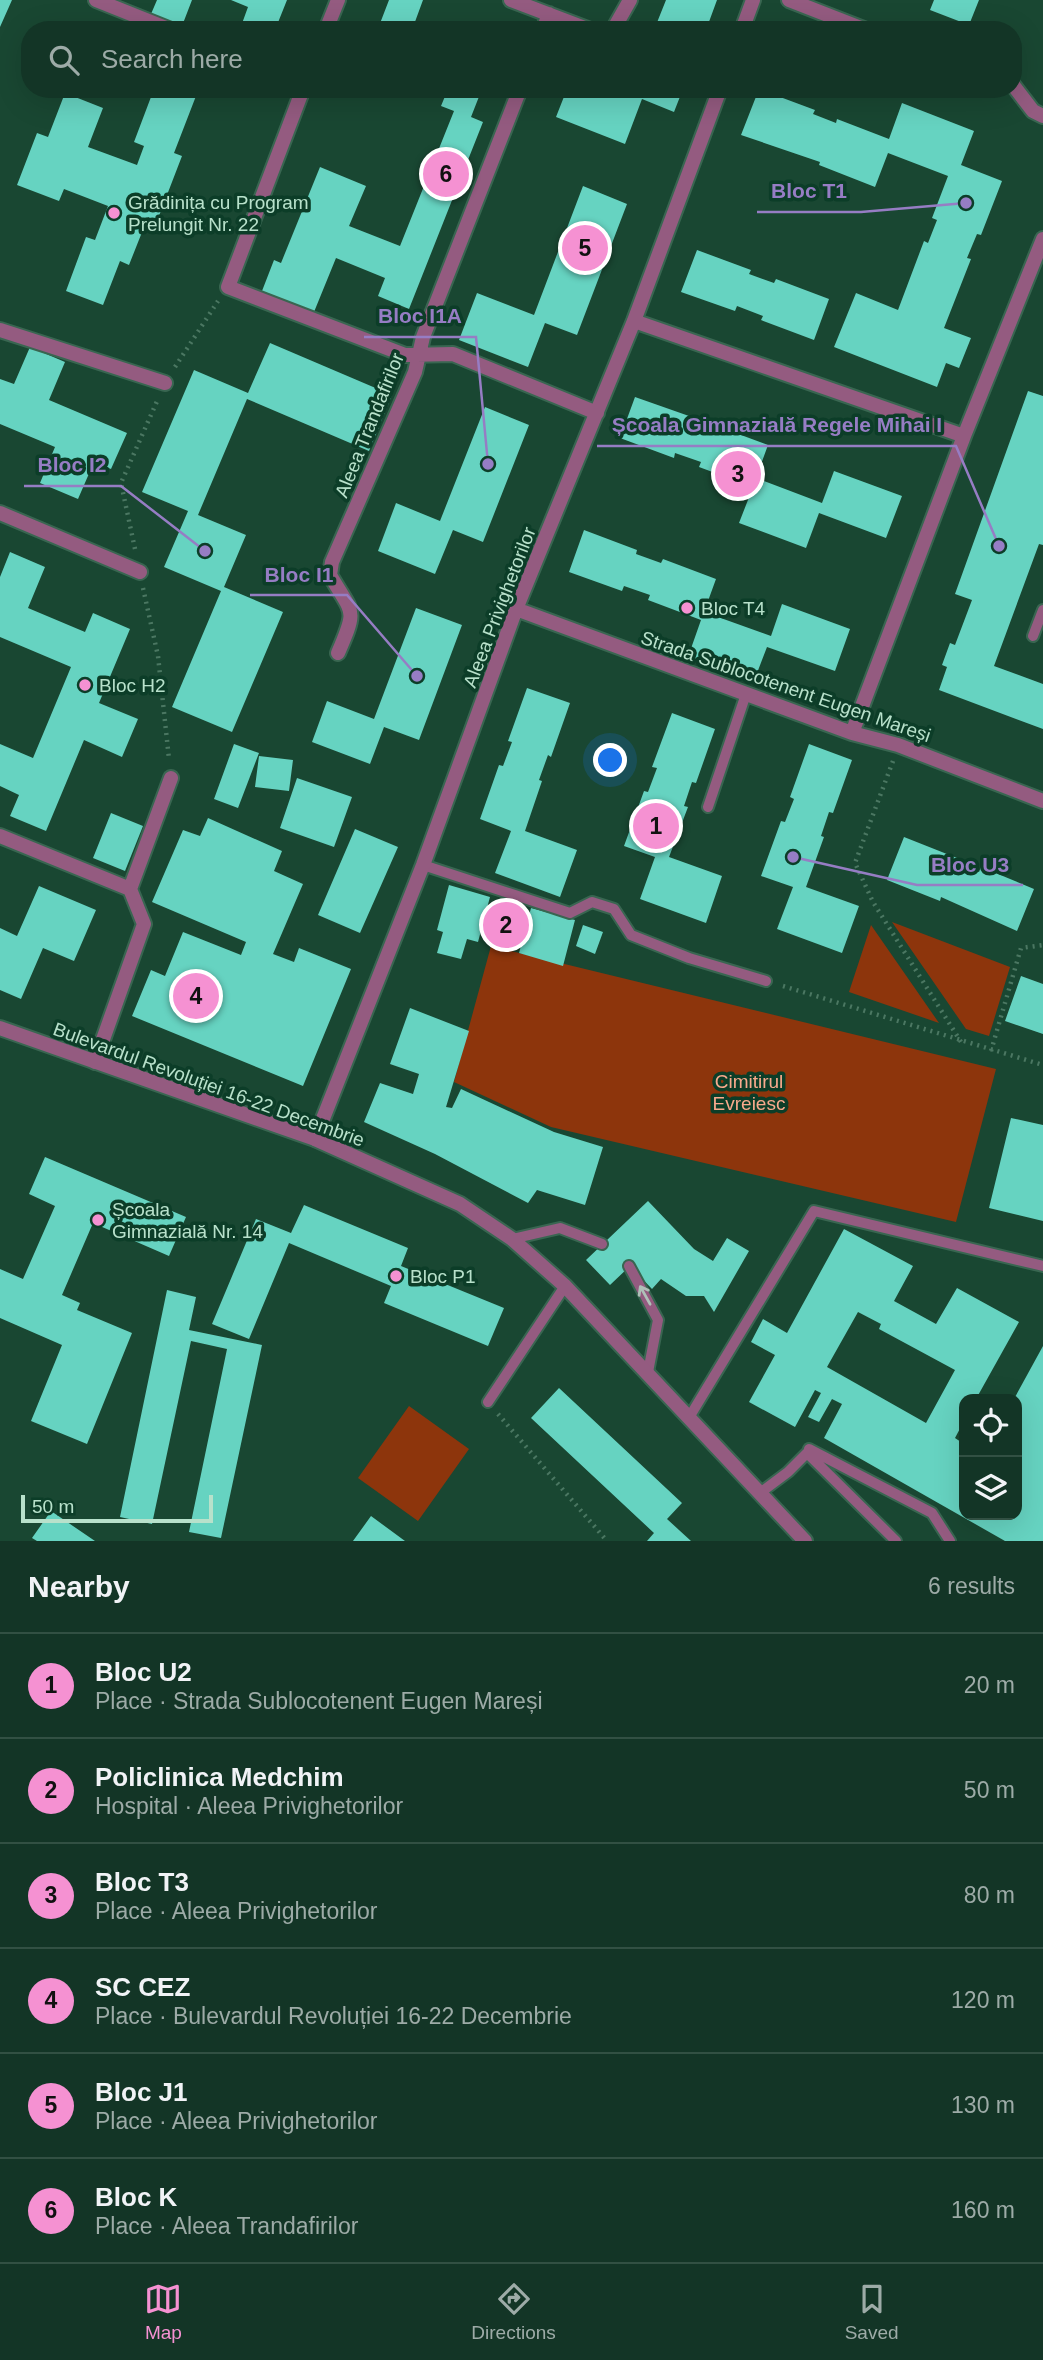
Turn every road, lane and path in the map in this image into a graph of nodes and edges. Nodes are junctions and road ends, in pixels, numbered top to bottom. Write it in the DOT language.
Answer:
graph roads {
  1 [pos="96,0"];
  2 [pos="338,0"];
  3 [pos="510,0"];
  4 [pos="630,0"];
  5 [pos="754,0"];
  6 [pos="789,0"];
  7 [pos="549,14"];
  8 [pos="148,21"];
  9 [pos="330,21"];
  10 [pos="546,21"];
  11 [pos="567,21"];
  12 [pos="618,21"];
  13 [pos="746,21"];
  14 [pos="843,21"];
  15 [pos="1022,97"];
  16 [pos="300,98"];
  17 [pos="517,98"];
  18 [pos="717,98"];
  19 [pos="1043,116"];
  20 [pos="1043,239"];
  21 [pos="228,287"];
  22 [pos="634,321"];
  23 [pos="0,330"];
  24 [pos="419,353"];
  25 [pos="165,383"];
  26 [pos="597,413"];
  27 [pos="964,436"];
  28 [pos="0,513"];
  29 [pos="140,572"];
  30 [pos="516,609"];
  31 [pos="1043,610"];
  32 [pos="1033,636"];
  33 [pos="338,653"];
  34 [pos="746,694"];
  35 [pos="852,733"];
  36 [pos="898,745"];
  37 [pos="171,778"];
  38 [pos="1043,800"];
  39 [pos="708,807"];
  40 [pos="0,836"];
  41 [pos="423,865"];
  42 [pos="130,889"];
  43 [pos="1043,945"];
  44 [pos="766,981"];
  45 [pos="0,1028"];
  46 [pos="961,1042"];
  47 [pos="991,1051"];
  48 [pos="95,1062"];
  49 [pos="1043,1065"];
  50 [pos="315,1139"];
  51 [pos="512,1239"];
  52 [pos="602,1244"];
  53 [pos="629,1266"];
  54 [pos="1043,1266"];
  55 [pos="565,1286"];
  56 [pos="648,1372"];
  57 [pos="488,1402"];
  58 [pos="690,1416"];
  59 [pos="809,1449"];
  60 [pos="760,1493"];
  61 [pos="607,1541"];
  62 [pos="805,1541"];
  63 [pos="896,1541"];
  64 [pos="950,1541"];
  1 -- 8 [label="street"];
  2 -- 9 [label="street"];
  3 -- 7 [label="street"];
  4 -- 12 [label="street"];
  5 -- 13 [label="street"];
  6 -- 14 [label="street"];
  7 -- 10 [label="street"];
  7 -- 11 [label="street"];
  15 -- 19 [label="street"];
  16 -- 21 [label="street"];
  17 -- 24 [label="street, Aleea Trandafirilor"];
  18 -- 22 [label="street, Aleea Privighetorilor"];
  20 -- 27 [label="street"];
  21 -- 24 [label="street"];
  21 -- 25 [label="path"];
  22 -- 26 [label="street, Aleea Privighetorilor"];
  22 -- 27 [label="street"];
  23 -- 25 [label="street"];
  24 -- 26 [label="street"];
  24 -- 33 [label="street, Aleea Trandafirilor"];
  25 -- 29 [label="path"];
  26 -- 30 [label="street, Aleea Privighetorilor"];
  27 -- 35 [label="street"];
  28 -- 29 [label="street"];
  29 -- 37 [label="path"];
  30 -- 34 [label="street, Strada Sublocotenent Eugen Mareși"];
  30 -- 41 [label="street, Aleea Privighetorilor"];
  31 -- 32 [label="lane"];
  34 -- 35 [label="street, Strada Sublocotenent Eugen Mareși"];
  34 -- 39 [label="lane"];
  35 -- 36 [label="street, Strada Sublocotenent Eugen Mareși"];
  36 -- 38 [label="street, Strada Sublocotenent Eugen Mareși"];
  36 -- 46 [label="path"];
  37 -- 42 [label="street"];
  40 -- 42 [label="street"];
  41 -- 44 [label="lane"];
  41 -- 50 [label="street, Aleea Privighetorilor"];
  42 -- 48 [label="street"];
  43 -- 47 [label="path"];
  44 -- 46 [label="path"];
  45 -- 48 [label="street, Bulevardul Revoluției 16-22 Decembrie"];
  46 -- 47 [label="path"];
  47 -- 49 [label="path"];
  48 -- 50 [label="street, Bulevardul Revoluției 16-22 Decembrie"];
  50 -- 51 [label="street, Bulevardul Revoluției 16-22 Decembrie"];
  51 -- 52 [label="lane"];
  51 -- 55 [label="street, Bulevardul Revoluției 16-22 Decembrie"];
  56 -- 53 [label="lane, one-way"];
  54 -- 58 [label="lane"];
  55 -- 56 [label="street, Bulevardul Revoluției 16-22 Decembrie"];
  55 -- 57 [label="lane"];
  56 -- 58 [label="street, Bulevardul Revoluției 16-22 Decembrie"];
  57 -- 61 [label="path"];
  58 -- 60 [label="street, Bulevardul Revoluției 16-22 Decembrie"];
  59 -- 64 [label="lane"];
  60 -- 62 [label="street, Bulevardul Revoluției 16-22 Decembrie"];
  60 -- 63 [label="lane"];
}
